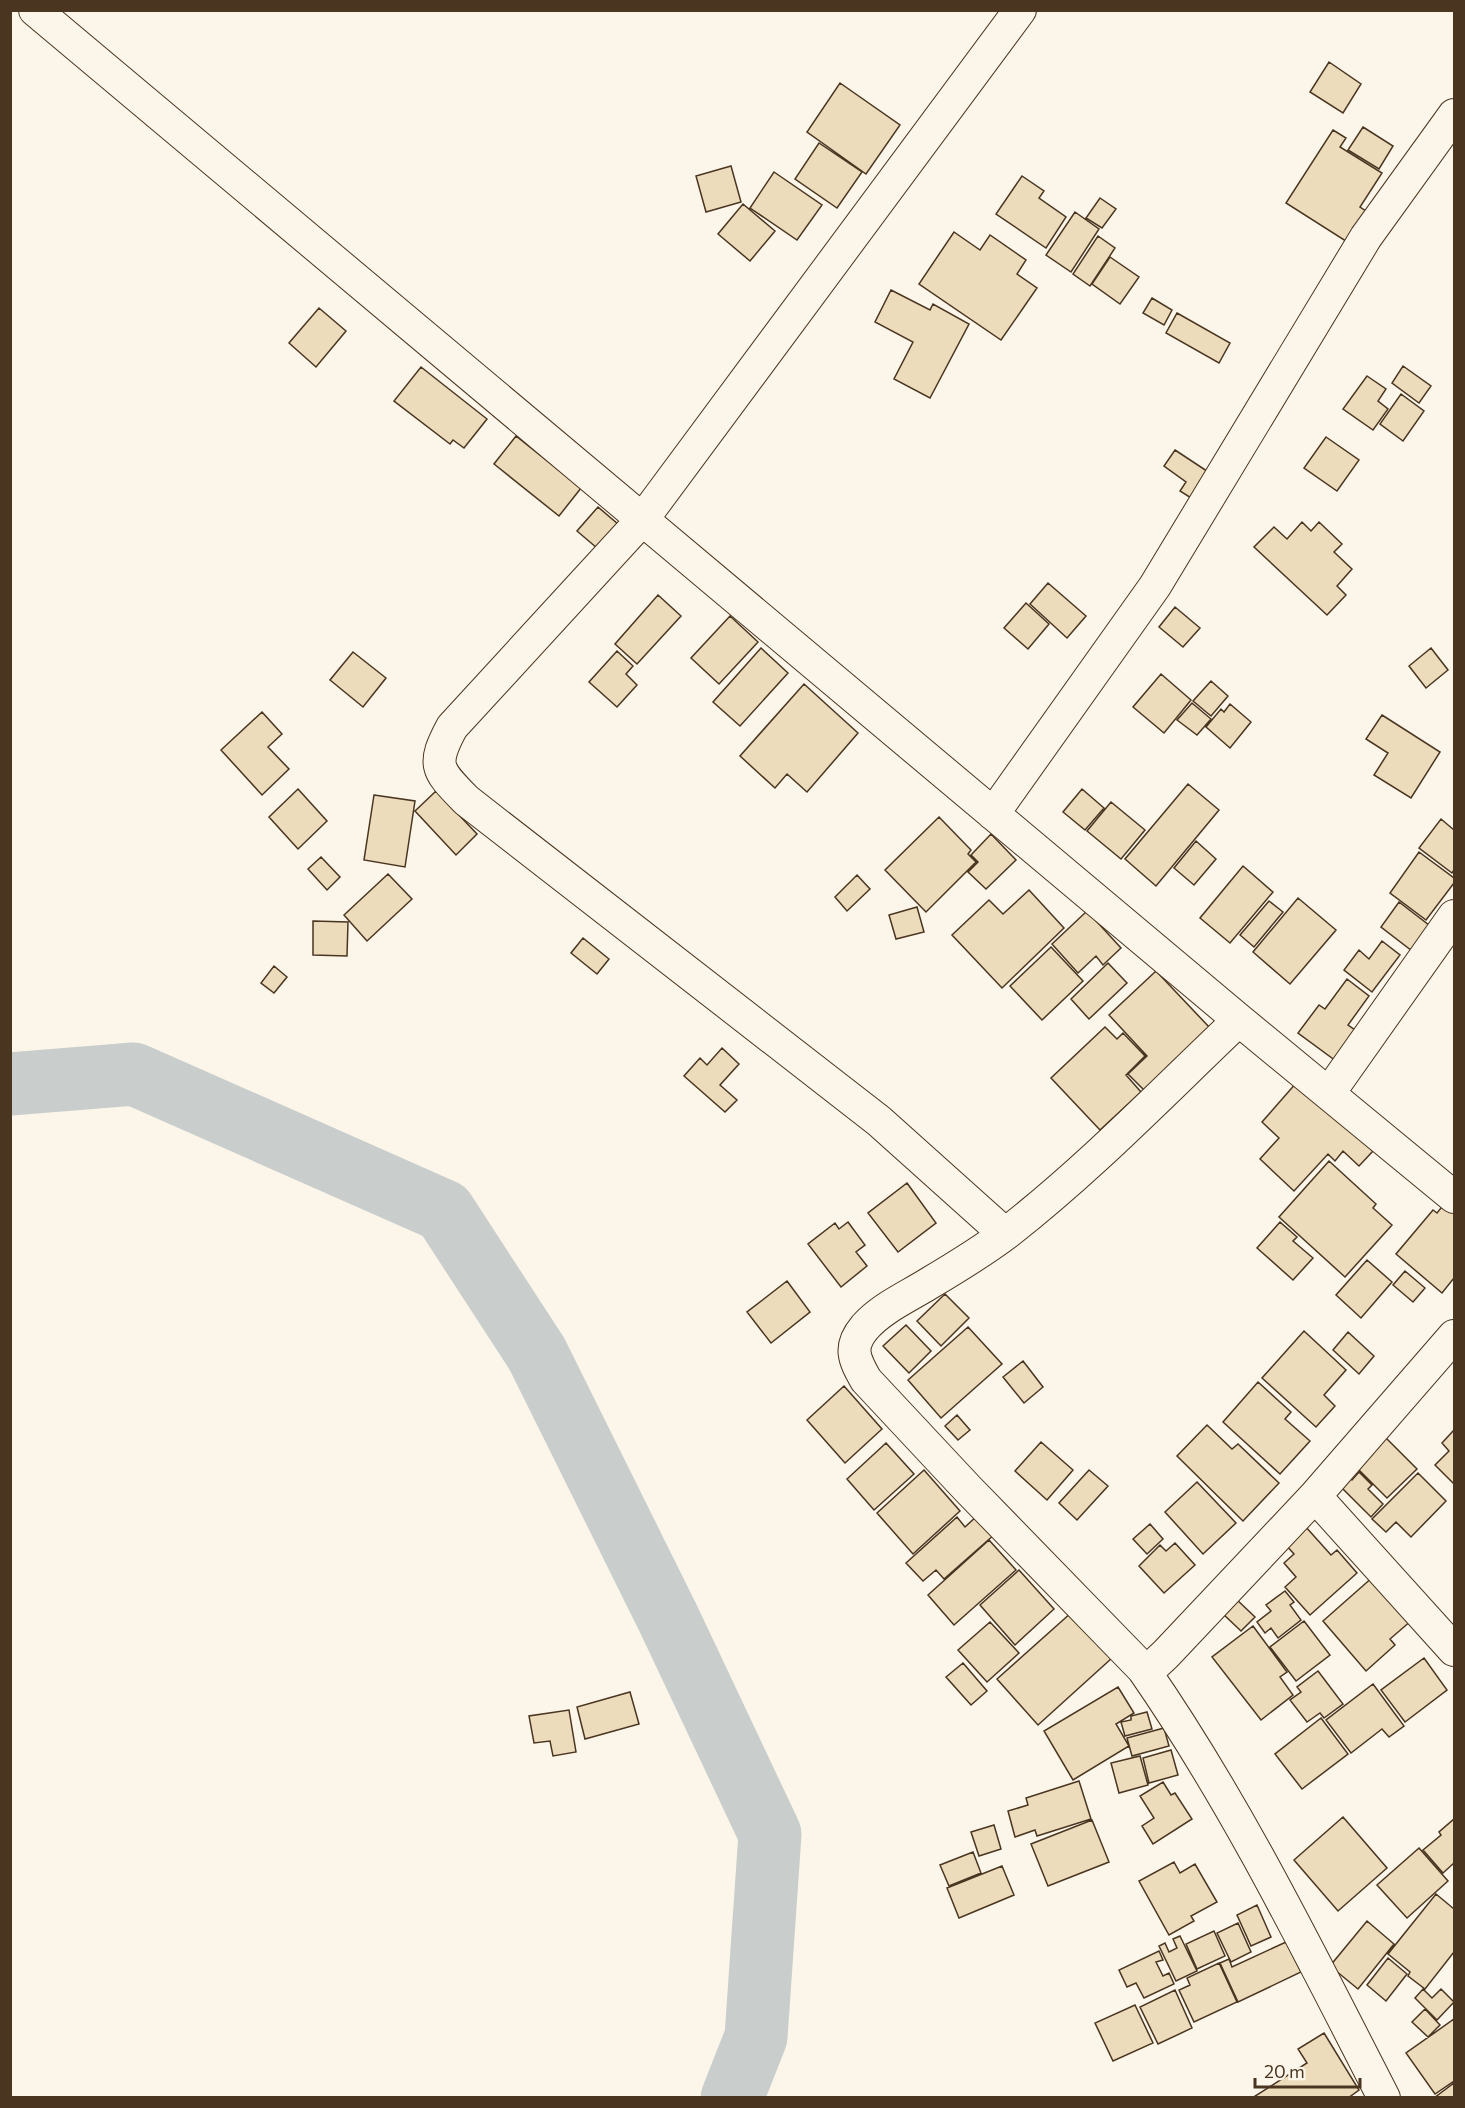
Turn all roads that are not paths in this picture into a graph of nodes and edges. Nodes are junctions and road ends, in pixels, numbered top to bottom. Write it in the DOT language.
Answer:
graph roads {
  1 [pos="35,10"];
  2 [pos="1020,10"];
  3 [pos="1455,115"];
  4 [pos="642,520"];
  5 [pos="993,814"];
  6 [pos="1455,916"];
  7 [pos="1239,1020"];
  8 [pos="1329,1093"];
  9 [pos="1455,1197"];
  10 [pos="1005,1234"];
  11 [pos="1455,1336"];
  12 [pos="1315,1496"];
  13 [pos="1455,1650"];
  14 [pos="1143,1669"];
  15 [pos="1384,2097"];
  1 -- 4 [label="street"];
  2 -- 4 [label="street"];
  3 -- 5 [label="street"];
  4 -- 5 [label="street"];
  4 -- 10 [label="street"];
  5 -- 7 [label="street"];
  6 -- 8 [label="street"];
  7 -- 8 [label="street"];
  7 -- 10 [label="street"];
  8 -- 9 [label="street"];
  10 -- 14 [label="street"];
  11 -- 12 [label="street"];
  12 -- 13 [label="street"];
  12 -- 14 [label="street"];
  14 -- 15 [label="street"];
}
